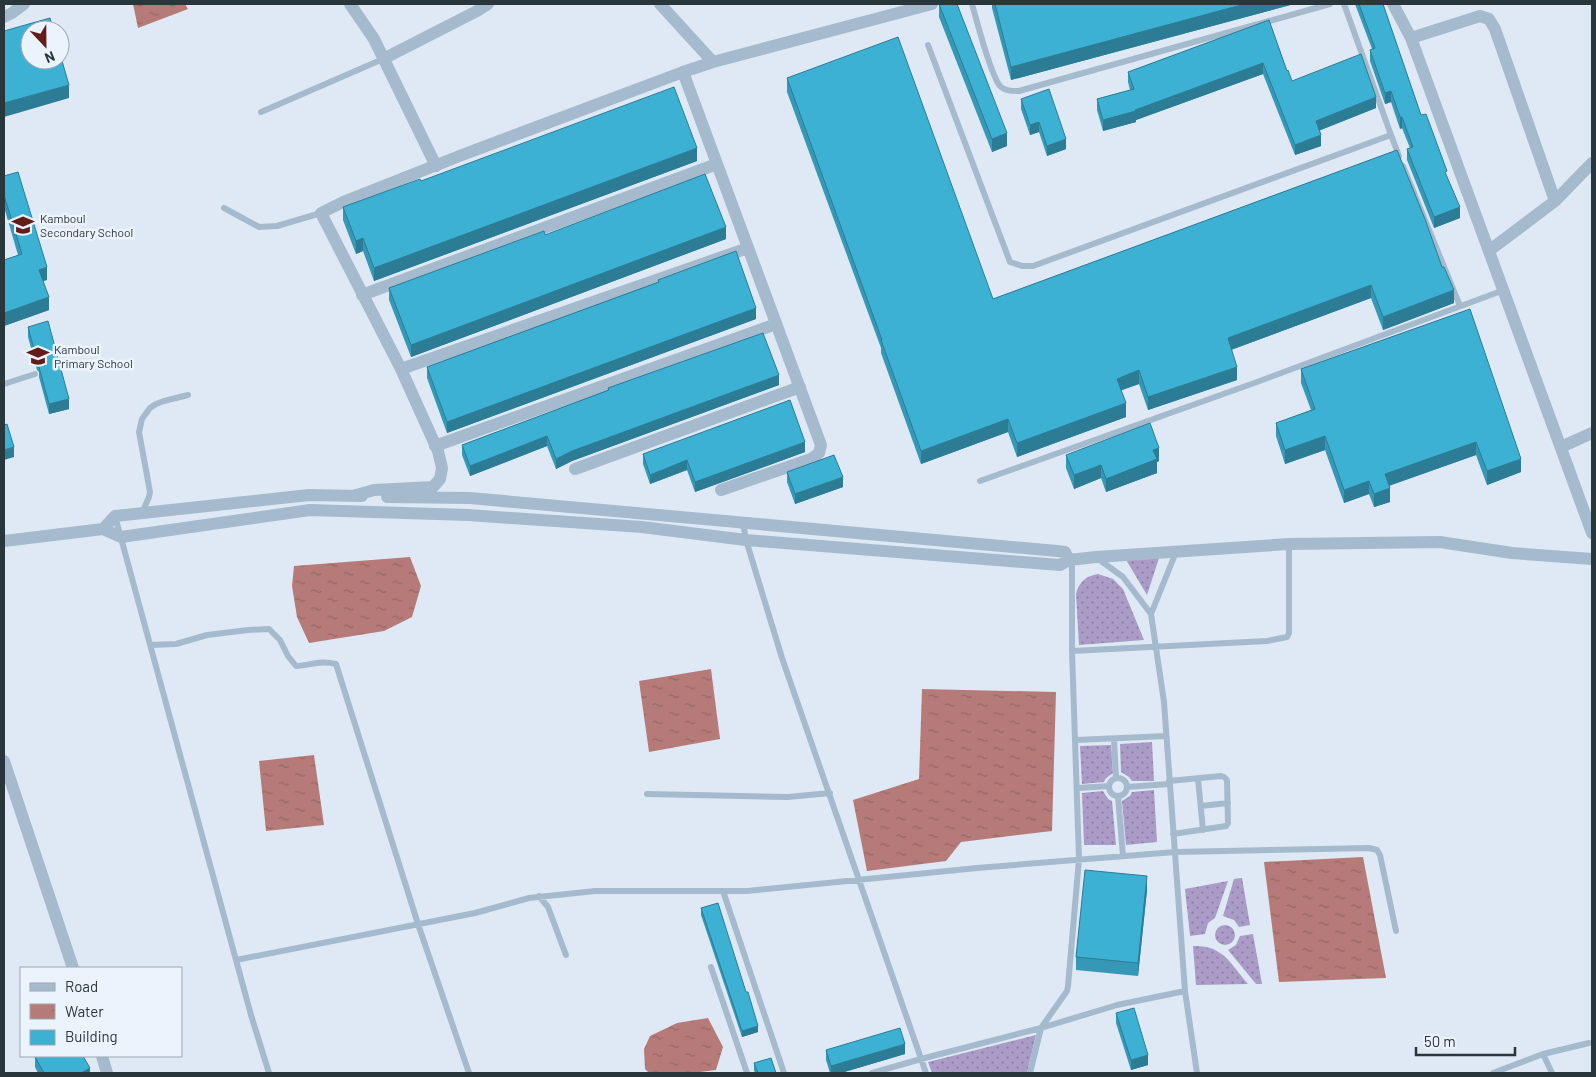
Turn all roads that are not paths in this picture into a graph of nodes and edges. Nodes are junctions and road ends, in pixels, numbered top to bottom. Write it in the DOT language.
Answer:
graph roads {
  1 [pos="24,4"];
  2 [pos="350,4"];
  3 [pos="488,4"];
  4 [pos="660,4"];
  5 [pos="932,4"];
  6 [pos="972,4"];
  7 [pos="1330,4"];
  8 [pos="1344,4"];
  9 [pos="1394,4"];
  10 [pos="4,16"];
  11 [pos="1412,38"];
  12 [pos="928,45"];
  13 [pos="383,59"];
  14 [pos="713,62"];
  15 [pos="683,72"];
  16 [pos="261,112"];
  17 [pos="1391,135"];
  18 [pos="1592,163"];
  19 [pos="717,164"];
  20 [pos="436,166"];
  21 [pos="1555,201"];
  22 [pos="224,208"];
  23 [pos="321,213"];
  24 [pos="748,248"];
  25 [pos="1490,250"];
  26 [pos="1505,290"];
  27 [pos="362,295"];
  28 [pos="1460,306"];
  29 [pos="776,324"];
  30 [pos="401,369"];
  31 [pos="35,374"];
  32 [pos="4,384"];
  33 [pos="800,387"];
  34 [pos="188,396"];
  35 [pos="1592,433"];
  36 [pos="435,446"];
  37 [pos="1561,447"];
  38 [pos="575,469"];
  39 [pos="980,481"];
  40 [pos="721,490"];
  41 [pos="353,496"];
  42 [pos="470,498"];
  43 [pos="142,514"];
  44 [pos="468,515"];
  45 [pos="115,516"];
  46 [pos="743,523"];
  47 [pos="103,529"];
  48 [pos="1592,533"];
  49 [pos="121,537"];
  50 [pos="746,540"];
  51 [pos="4,541"];
  52 [pos="1289,544"];
  53 [pos="1176,552"];
  54 [pos="1096,557"];
  55 [pos="1592,559"];
  56 [pos="1071,560"];
  57 [pos="1151,614"];
  58 [pos="151,646"];
  59 [pos="1156,647"];
  60 [pos="1072,651"];
  61 [pos="1166,736"];
  62 [pos="1114,739"];
  63 [pos="1076,740"];
  64 [pos="4,761"];
  65 [pos="1116,778"];
  66 [pos="1198,778"];
  67 [pos="1169,782"];
  68 [pos="1108,786"];
  69 [pos="1127,787"];
  70 [pos="1078,788"];
  71 [pos="830,793"];
  72 [pos="647,794"];
  73 [pos="1118,796"];
  74 [pos="1228,802"];
  75 [pos="1201,806"];
  76 [pos="1203,830"];
  77 [pos="1173,834"];
  78 [pos="1175,852"];
  79 [pos="1123,856"];
  80 [pos="1079,859"];
  81 [pos="858,881"];
  82 [pos="723,891"];
  83 [pos="539,896"];
  84 [pos="418,924"];
  85 [pos="1396,931"];
  86 [pos="566,955"];
  87 [pos="236,960"];
  88 [pos="72,967"];
  89 [pos="711,967"];
  90 [pos="1185,990"];
  91 [pos="1041,1028"];
  92 [pos="1589,1042"];
  93 [pos="1543,1054"];
  94 [pos="102,1057"];
  95 [pos="921,1059"];
  96 [pos="107,1073"];
  97 [pos="269,1073"];
  98 [pos="468,1073"];
  99 [pos="747,1073"];
  100 [pos="784,1073"];
  101 [pos="872,1073"];
  102 [pos="926,1073"];
  103 [pos="1030,1073"];
  104 [pos="1197,1073"];
  105 [pos="1493,1073"];
  106 [pos="1552,1073"];
  1 -- 10 [label="street"];
  2 -- 13 [label="street"];
  3 -- 13 [label="street"];
  4 -- 14 [label="street"];
  5 -- 14 [label="street"];
  6 -- 7 [label="lane"];
  8 -- 17 [label="lane"];
  9 -- 11 [label="street"];
  11 -- 21 [label="street"];
  11 -- 25 [label="street"];
  12 -- 17 [label="lane"];
  13 -- 16 [label="lane"];
  13 -- 20 [label="street"];
  14 -- 15 [label="street"];
  15 -- 19 [label="street"];
  15 -- 20 [label="street"];
  17 -- 28 [label="lane"];
  18 -- 21 [label="street"];
  19 -- 24 [label="street"];
  19 -- 27 [label="street"];
  20 -- 23 [label="street"];
  21 -- 25 [label="street"];
  22 -- 23 [label="lane"];
  23 -- 27 [label="street"];
  24 -- 29 [label="street"];
  24 -- 30 [label="street"];
  25 -- 26 [label="street"];
  26 -- 28 [label="lane"];
  26 -- 37 [label="street"];
  27 -- 30 [label="street"];
  28 -- 39 [label="lane"];
  29 -- 33 [label="street"];
  29 -- 36 [label="street"];
  30 -- 36 [label="street"];
  31 -- 32 [label="lane"];
  33 -- 38 [label="street"];
  33 -- 40 [label="street"];
  34 -- 43 [label="lane"];
  35 -- 37 [label="street"];
  36 -- 41 [label="street"];
  37 -- 48 [label="street"];
  41 -- 42 [label="street"];
  41 -- 43 [label="street"];
  42 -- 44 [label="street"];
  42 -- 46 [label="street"];
  43 -- 45 [label="street"];
  44 -- 49 [label="street"];
  44 -- 50 [label="street"];
  45 -- 47 [label="street"];
  45 -- 49 [label="lane"];
  46 -- 50 [label="lane"];
  46 -- 56 [label="street"];
  47 -- 49 [label="street"];
  47 -- 51 [label="street"];
  49 -- 58 [label="lane"];
  50 -- 56 [label="street"];
  50 -- 71 [label="lane"];
  52 -- 53 [label="street"];
  52 -- 55 [label="street"];
  52 -- 59 [label="lane"];
  53 -- 54 [label="street"];
  53 -- 57 [label="lane"];
  54 -- 56 [label="street"];
  54 -- 57 [label="lane"];
  56 -- 60 [label="lane"];
  57 -- 59 [label="lane"];
  58 -- 84 [label="lane"];
  58 -- 87 [label="lane"];
  59 -- 60 [label="lane"];
  59 -- 61 [label="lane"];
  60 -- 63 [label="lane"];
  61 -- 62 [label="lane"];
  61 -- 67 [label="lane"];
  62 -- 63 [label="lane"];
  62 -- 65 [label="lane"];
  63 -- 70 [label="lane"];
  64 -- 88 [label="street"];
  65 -- 68 [label="lane"];
  65 -- 69 [label="lane"];
  66 -- 67 [label="lane"];
  66 -- 74 [label="lane"];
  66 -- 75 [label="lane"];
  67 -- 69 [label="lane"];
  67 -- 77 [label="lane"];
  68 -- 70 [label="lane"];
  68 -- 73 [label="lane"];
  69 -- 73 [label="lane"];
  70 -- 80 [label="lane"];
  71 -- 72 [label="lane"];
  71 -- 81 [label="lane"];
  73 -- 79 [label="lane"];
  74 -- 75 [label="lane"];
  74 -- 76 [label="lane"];
  75 -- 76 [label="lane"];
  76 -- 77 [label="lane"];
  77 -- 78 [label="lane"];
  78 -- 79 [label="lane"];
  78 -- 85 [label="lane"];
  78 -- 90 [label="lane"];
  79 -- 80 [label="lane"];
  80 -- 81 [label="lane"];
  80 -- 91 [label="lane"];
  81 -- 82 [label="lane"];
  81 -- 95 [label="lane"];
  82 -- 83 [label="lane"];
  82 -- 100 [label="lane"];
  83 -- 84 [label="lane"];
  83 -- 86 [label="lane"];
  84 -- 87 [label="lane"];
  84 -- 98 [label="lane"];
  87 -- 97 [label="lane"];
  89 -- 99 [label="lane"];
  90 -- 91 [label="lane"];
  90 -- 104 [label="lane"];
  91 -- 95 [label="lane"];
  91 -- 103 [label="lane"];
  92 -- 93 [label="lane"];
  93 -- 105 [label="lane"];
  93 -- 106 [label="lane"];
  94 -- 96 [label="street"];
  95 -- 101 [label="lane"];
  95 -- 102 [label="lane"];
}
